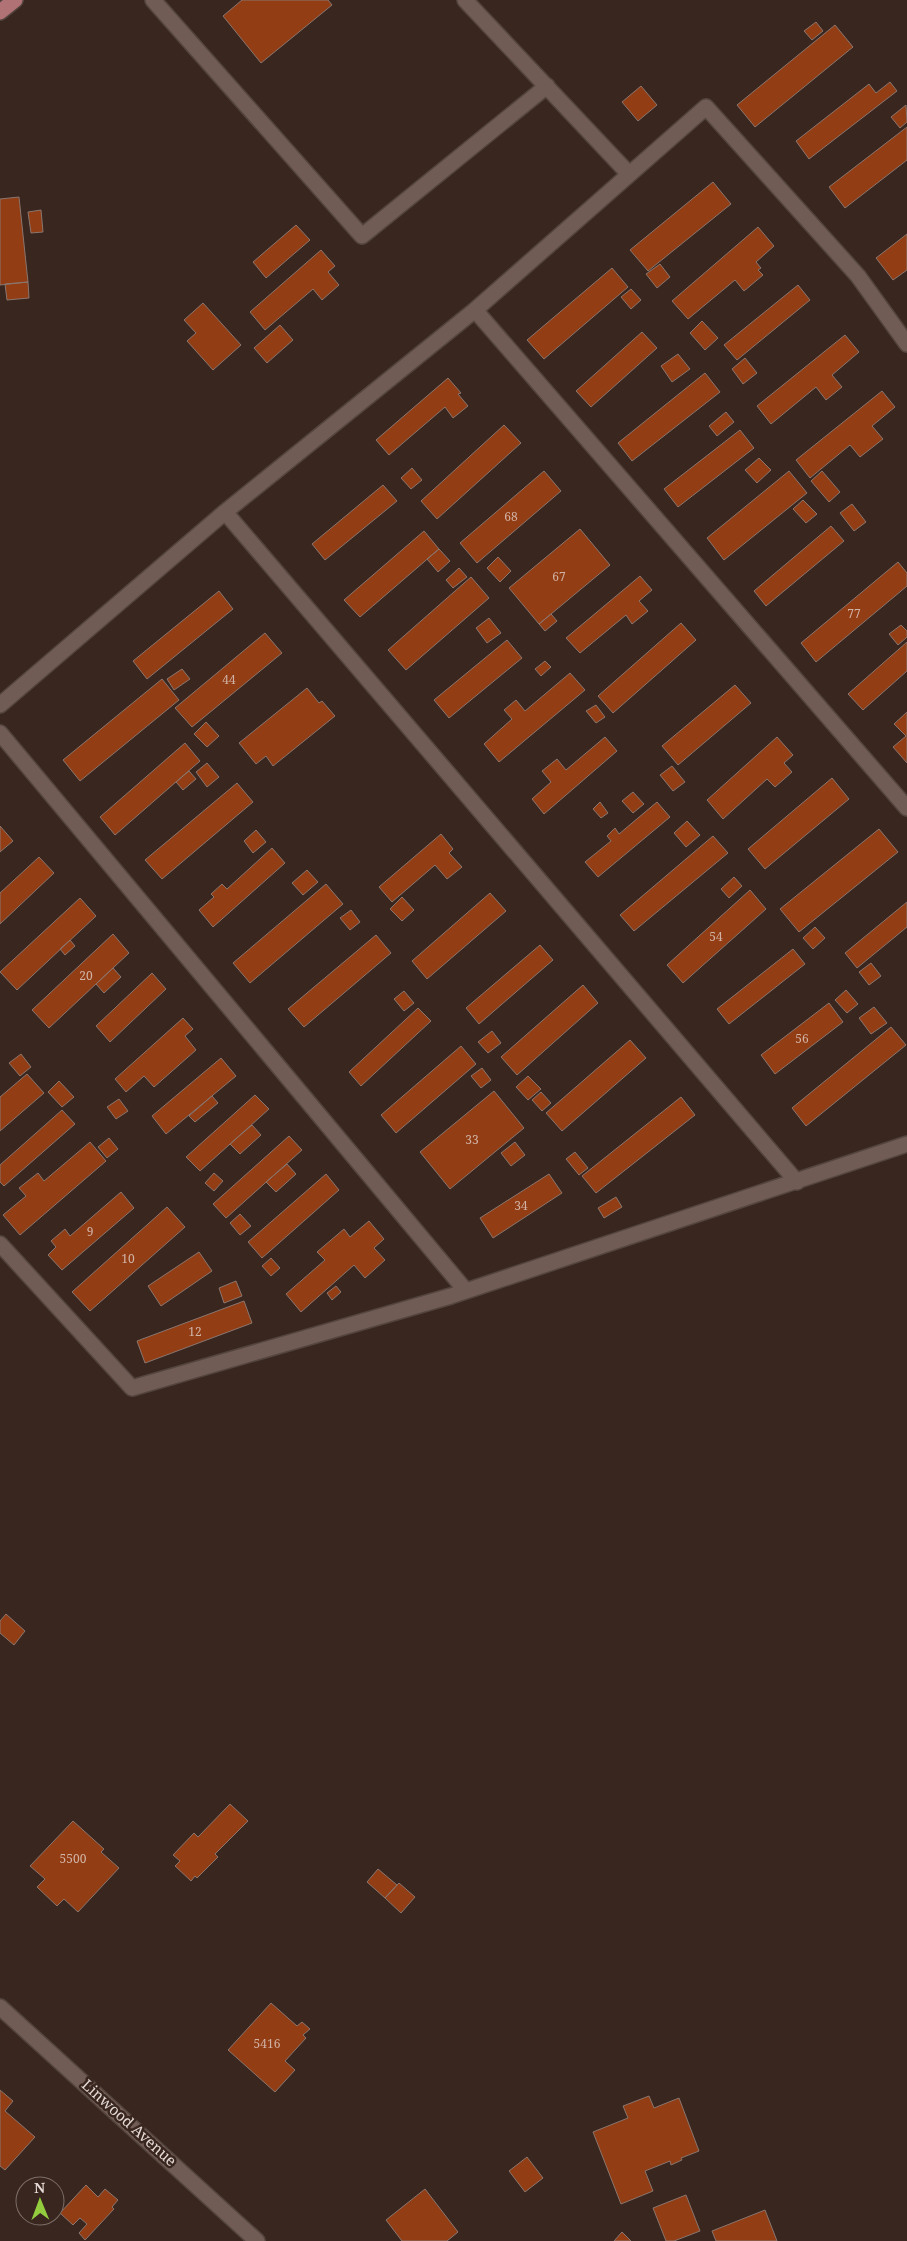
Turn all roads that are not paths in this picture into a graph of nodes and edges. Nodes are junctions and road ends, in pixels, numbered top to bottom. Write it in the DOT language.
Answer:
graph roads {
  1 [pos="15,0"];
  2 [pos="153,0"];
  3 [pos="465,0"];
  4 [pos="0,12"];
  5 [pos="546,86"];
  6 [pos="630,174"];
  7 [pos="475,310"];
  8 [pos="907,344"];
  9 [pos="225,512"];
  10 [pos="0,705"];
  11 [pos="0,733"];
  12 [pos="907,808"];
  13 [pos="907,1144"];
  14 [pos="797,1182"];
  15 [pos="0,1244"];
  16 [pos="466,1291"];
  17 [pos="0,2006"];
  18 [pos="256,2241"];
  1 -- 4 [label="main road"];
  2 -- 5 [label="street"];
  3 -- 5 [label="street"];
  5 -- 6 [label="street"];
  6 -- 7 [label="street"];
  6 -- 8 [label="street"];
  7 -- 9 [label="street"];
  7 -- 12 [label="street"];
  9 -- 10 [label="street"];
  9 -- 14 [label="street"];
  11 -- 16 [label="street"];
  13 -- 14 [label="street"];
  14 -- 16 [label="street"];
  15 -- 16 [label="street"];
  17 -- 18 [label="street, Linwood Avenue"];
}
